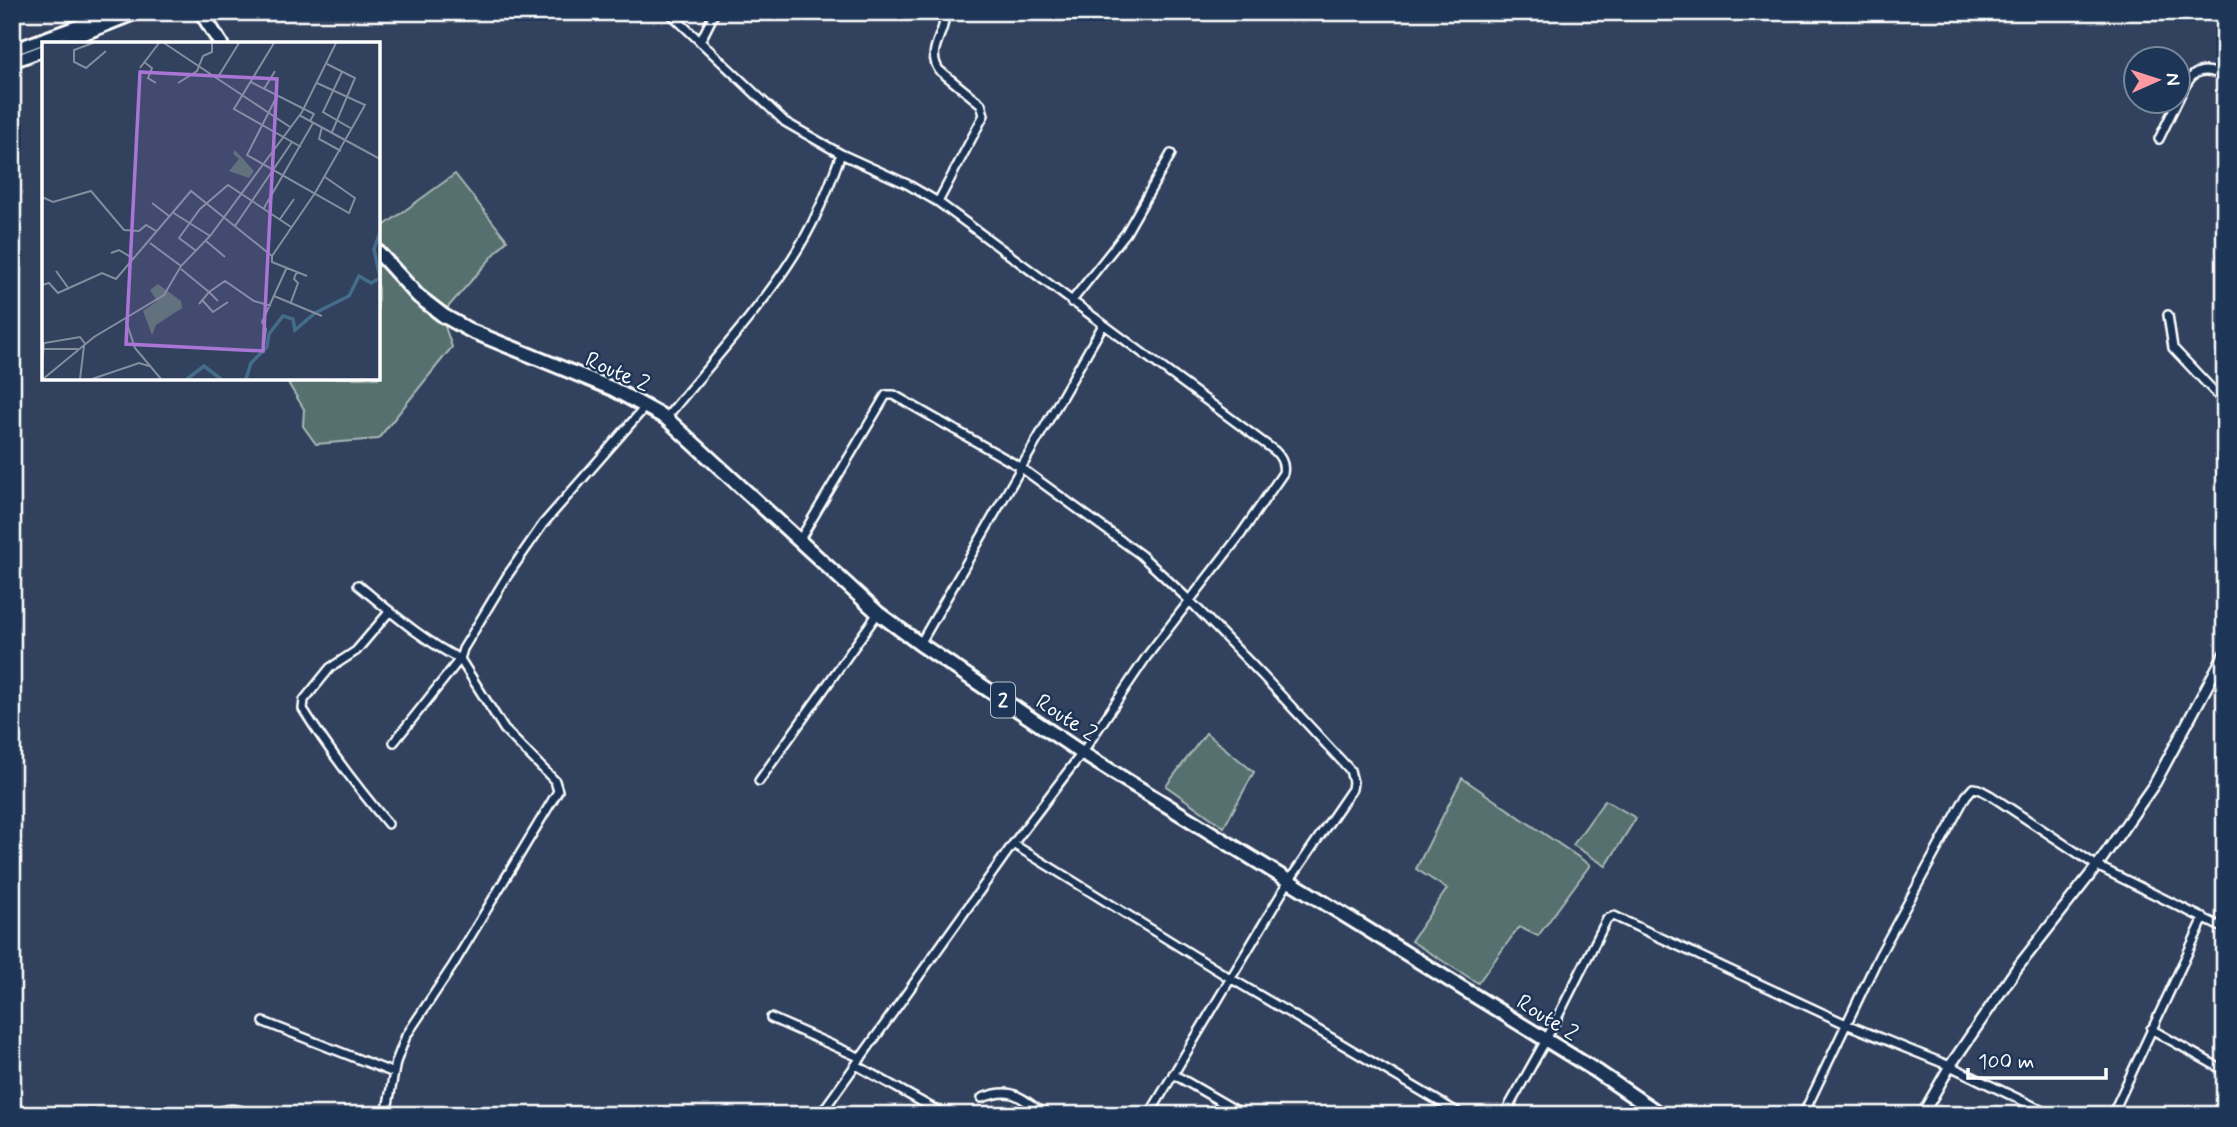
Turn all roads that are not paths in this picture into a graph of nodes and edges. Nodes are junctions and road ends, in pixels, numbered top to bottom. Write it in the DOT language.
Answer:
graph roads {
  1 [pos="116,12"];
  2 [pos="139,12"];
  3 [pos="669,12"];
  4 [pos="715,12"];
  5 [pos="944,12"];
  6 [pos="198,13"];
  7 [pos="64,42"];
  8 [pos="220,42"];
  9 [pos="700,42"];
  10 [pos="12,50"];
  11 [pos="42,51"];
  12 [pos="12,62"];
  13 [pos="2192,78"];
  14 [pos="2225,78"];
  15 [pos="2170,116"];
  16 [pos="2159,139"];
  17 [pos="841,154"];
  18 [pos="1171,154"];
  19 [pos="938,202"];
  20 [pos="380,254"];
  21 [pos="1071,302"];
  22 [pos="2168,315"];
  23 [pos="1103,325"];
  24 [pos="2225,403"];
  25 [pos="647,406"];
  26 [pos="666,418"];
  27 [pos="1020,467"];
  28 [pos="799,541"];
  29 [pos="358,585"];
  30 [pos="1189,600"];
  31 [pos="390,611"];
  32 [pos="878,613"];
  33 [pos="920,644"];
  34 [pos="2225,653"];
  35 [pos="460,659"];
  36 [pos="394,742"];
  37 [pos="1082,753"];
  38 [pos="759,782"];
  39 [pos="388,824"];
  40 [pos="1013,844"];
  41 [pos="2097,866"];
  42 [pos="1289,881"];
  43 [pos="2204,918"];
  44 [pos="2225,929"];
  45 [pos="1230,978"];
  46 [pos="771,1018"];
  47 [pos="264,1022"];
  48 [pos="1846,1024"];
  49 [pos="2151,1029"];
  50 [pos="1546,1040"];
  51 [pos="858,1061"];
  52 [pos="1950,1066"];
  53 [pos="2225,1071"];
  54 [pos="394,1073"];
  55 [pos="1173,1074"];
  56 [pos="982,1098"];
  57 [pos="213,1115"];
  58 [pos="254,1115"];
  59 [pos="386,1115"];
  60 [pos="820,1115"];
  61 [pos="945,1115"];
  62 [pos="1046,1115"];
  63 [pos="1149,1115"];
  64 [pos="1244,1115"];
  65 [pos="1462,1115"];
  66 [pos="1504,1115"];
  67 [pos="1661,1115"];
  68 [pos="1802,1115"];
  69 [pos="1922,1115"];
  70 [pos="2052,1115"];
  71 [pos="2112,1115"];
  1 -- 10 [label="main road"];
  2 -- 7 [label="main road"];
  3 -- 9 [label="street"];
  4 -- 9 [label="street"];
  5 -- 19 [label="street"];
  6 -- 8 [label="highway"];
  9 -- 17 [label="street"];
  11 -- 12 [label="main road"];
  13 -- 14 [label="street"];
  15 -- 16 [label="street"];
  17 -- 19 [label="street"];
  17 -- 26 [label="street"];
  18 -- 21 [label="street"];
  19 -- 21 [label="street"];
  20 -- 25 [label="highway, Route 2 / 2"];
  21 -- 23 [label="street"];
  22 -- 24 [label="street"];
  23 -- 27 [label="street"];
  23 -- 30 [label="street"];
  25 -- 26 [label="highway, Route 2 / 2"];
  25 -- 35 [label="street"];
  26 -- 28 [label="highway, Route 2 / 2"];
  27 -- 28 [label="street"];
  27 -- 30 [label="street"];
  27 -- 33 [label="street"];
  28 -- 32 [label="highway, Route 2 / 2"];
  29 -- 31 [label="street"];
  30 -- 37 [label="street"];
  30 -- 42 [label="street"];
  31 -- 35 [label="street"];
  31 -- 39 [label="street"];
  32 -- 33 [label="highway, Route 2 / 2"];
  32 -- 38 [label="street"];
  33 -- 37 [label="highway, Route 2 / 2"];
  34 -- 41 [label="street"];
  35 -- 36 [label="street"];
  35 -- 54 [label="street"];
  37 -- 40 [label="street"];
  37 -- 42 [label="highway, Route 2 / 2"];
  40 -- 45 [label="street"];
  40 -- 51 [label="street"];
  41 -- 43 [label="street"];
  41 -- 48 [label="street"];
  41 -- 52 [label="street"];
  42 -- 45 [label="street"];
  42 -- 50 [label="highway, Route 2 / 2"];
  43 -- 44 [label="street"];
  43 -- 49 [label="street"];
  45 -- 55 [label="street"];
  45 -- 65 [label="street"];
  46 -- 51 [label="street"];
  47 -- 54 [label="street"];
  48 -- 50 [label="street"];
  48 -- 52 [label="street"];
  48 -- 68 [label="street"];
  49 -- 53 [label="street"];
  49 -- 71 [label="street"];
  50 -- 66 [label="street"];
  50 -- 67 [label="highway, Route 2 / 2"];
  51 -- 60 [label="street"];
  51 -- 61 [label="street"];
  52 -- 69 [label="street"];
  52 -- 70 [label="street"];
  54 -- 59 [label="street"];
  55 -- 63 [label="street"];
  55 -- 64 [label="street"];
  56 -- 62 [label="street"];
  57 -- 58 [label="street"];
}
